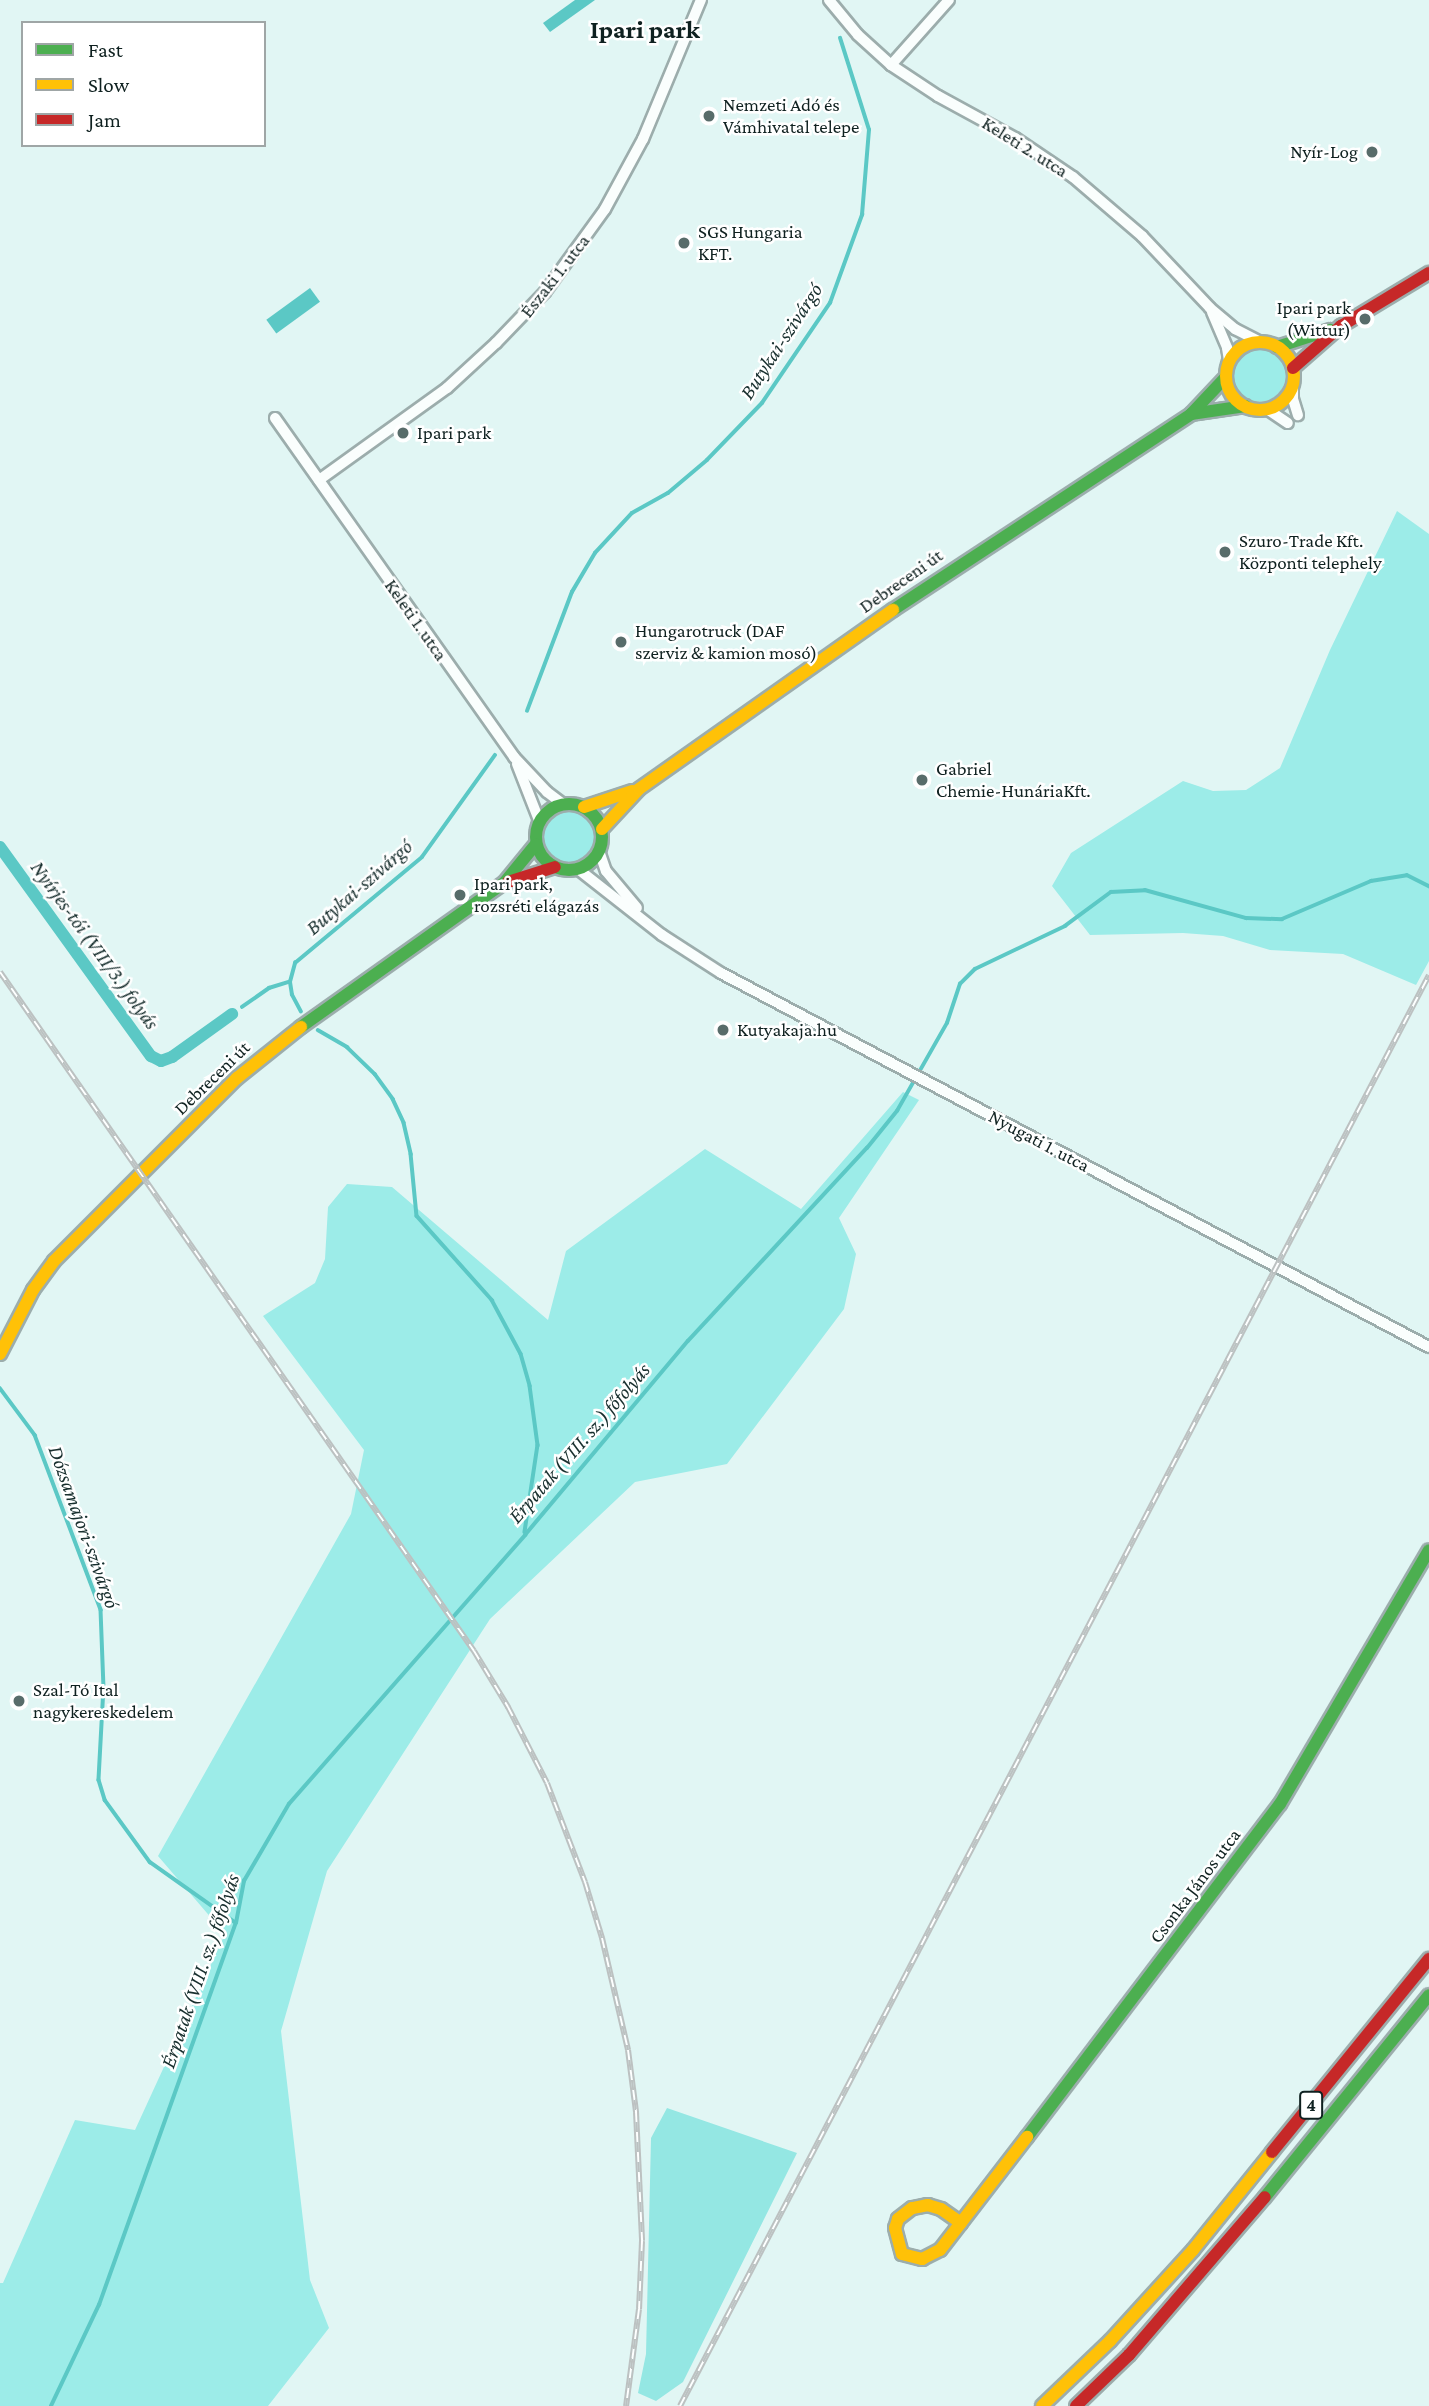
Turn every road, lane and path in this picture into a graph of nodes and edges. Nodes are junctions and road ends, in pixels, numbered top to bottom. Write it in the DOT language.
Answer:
graph roads {
  1 [pos="701,0"];
  2 [pos="829,0"];
  3 [pos="949,0"];
  4 [pos="891,65"];
  5 [pos="1429,273"];
  6 [pos="1210,309"];
  7 [pos="1341,326"];
  8 [pos="1261,342"];
  9 [pos="1277,346"];
  10 [pos="1229,361"];
  11 [pos="1293,368"];
  12 [pos="1226,377"];
  13 [pos="1293,383"];
  14 [pos="1245,406"];
  15 [pos="1267,409"];
  16 [pos="1191,414"];
  17 [pos="1298,415"];
  18 [pos="275,418"];
  19 [pos="1288,423"];
  20 [pos="319,480"];
  21 [pos="514,757"];
  22 [pos="639,789"];
  23 [pos="563,804"];
  24 [pos="584,807"];
  25 [pos="540,820"];
  26 [pos="601,829"];
  27 [pos="536,844"];
  28 [pos="599,851"];
  29 [pos="555,867"];
  30 [pos="578,869"];
  31 [pos="504,883"];
  32 [pos="653,927"];
  33 [pos="1429,1347"];
  34 [pos="0,1354"];
  35 [pos="1429,1550"];
  36 [pos="1429,1959"];
  37 [pos="1429,1995"];
  38 [pos="961,2223"];
  39 [pos="1042,2406"];
  40 [pos="1076,2406"];
  1 -- 20 [label="street, Északi 1. utca"];
  2 -- 4 [label="street, Keleti 2. utca"];
  3 -- 4 [label="street"];
  4 -- 6 [label="street, Keleti 2. utca"];
  5 -- 7 [label="street"];
  6 -- 8 [label="street"];
  6 -- 10 [label="street"];
  7 -- 9 [label="street"];
  7 -- 11 [label="street"];
  8 -- 9 [label="street"];
  8 -- 10 [label="street"];
  9 -- 11 [label="street"];
  10 -- 12 [label="street"];
  11 -- 13 [label="street"];
  12 -- 14 [label="street"];
  12 -- 16 [label="street"];
  13 -- 15 [label="street"];
  13 -- 17 [label="street"];
  14 -- 15 [label="street"];
  14 -- 16 [label="street"];
  15 -- 19 [label="street"];
  16 -- 22 [label="street, Debreceni út"];
  18 -- 20 [label="street, Keleti 1. utca"];
  20 -- 21 [label="street, Keleti 1. utca"];
  21 -- 23 [label="street"];
  21 -- 25 [label="street"];
  22 -- 24 [label="street"];
  22 -- 26 [label="street"];
  23 -- 24 [label="street"];
  23 -- 25 [label="street"];
  24 -- 26 [label="street"];
  25 -- 27 [label="street"];
  26 -- 28 [label="street"];
  27 -- 29 [label="street"];
  27 -- 31 [label="street"];
  28 -- 30 [label="street"];
  28 -- 32 [label="street, Nyugati 1. utca"];
  29 -- 30 [label="street"];
  29 -- 31 [label="street"];
  30 -- 32 [label="street, Nyugati 1. utca"];
  31 -- 34 [label="street, Debreceni út"];
  32 -- 33 [label="street, Nyugati 1. utca"];
  35 -- 38 [label="street, Csonka János utca"];
  36 -- 39 [label="street, 4"];
  37 -- 40 [label="street, 4"];
  38 -- 38 [label="street, Csonka János utca"];
}
